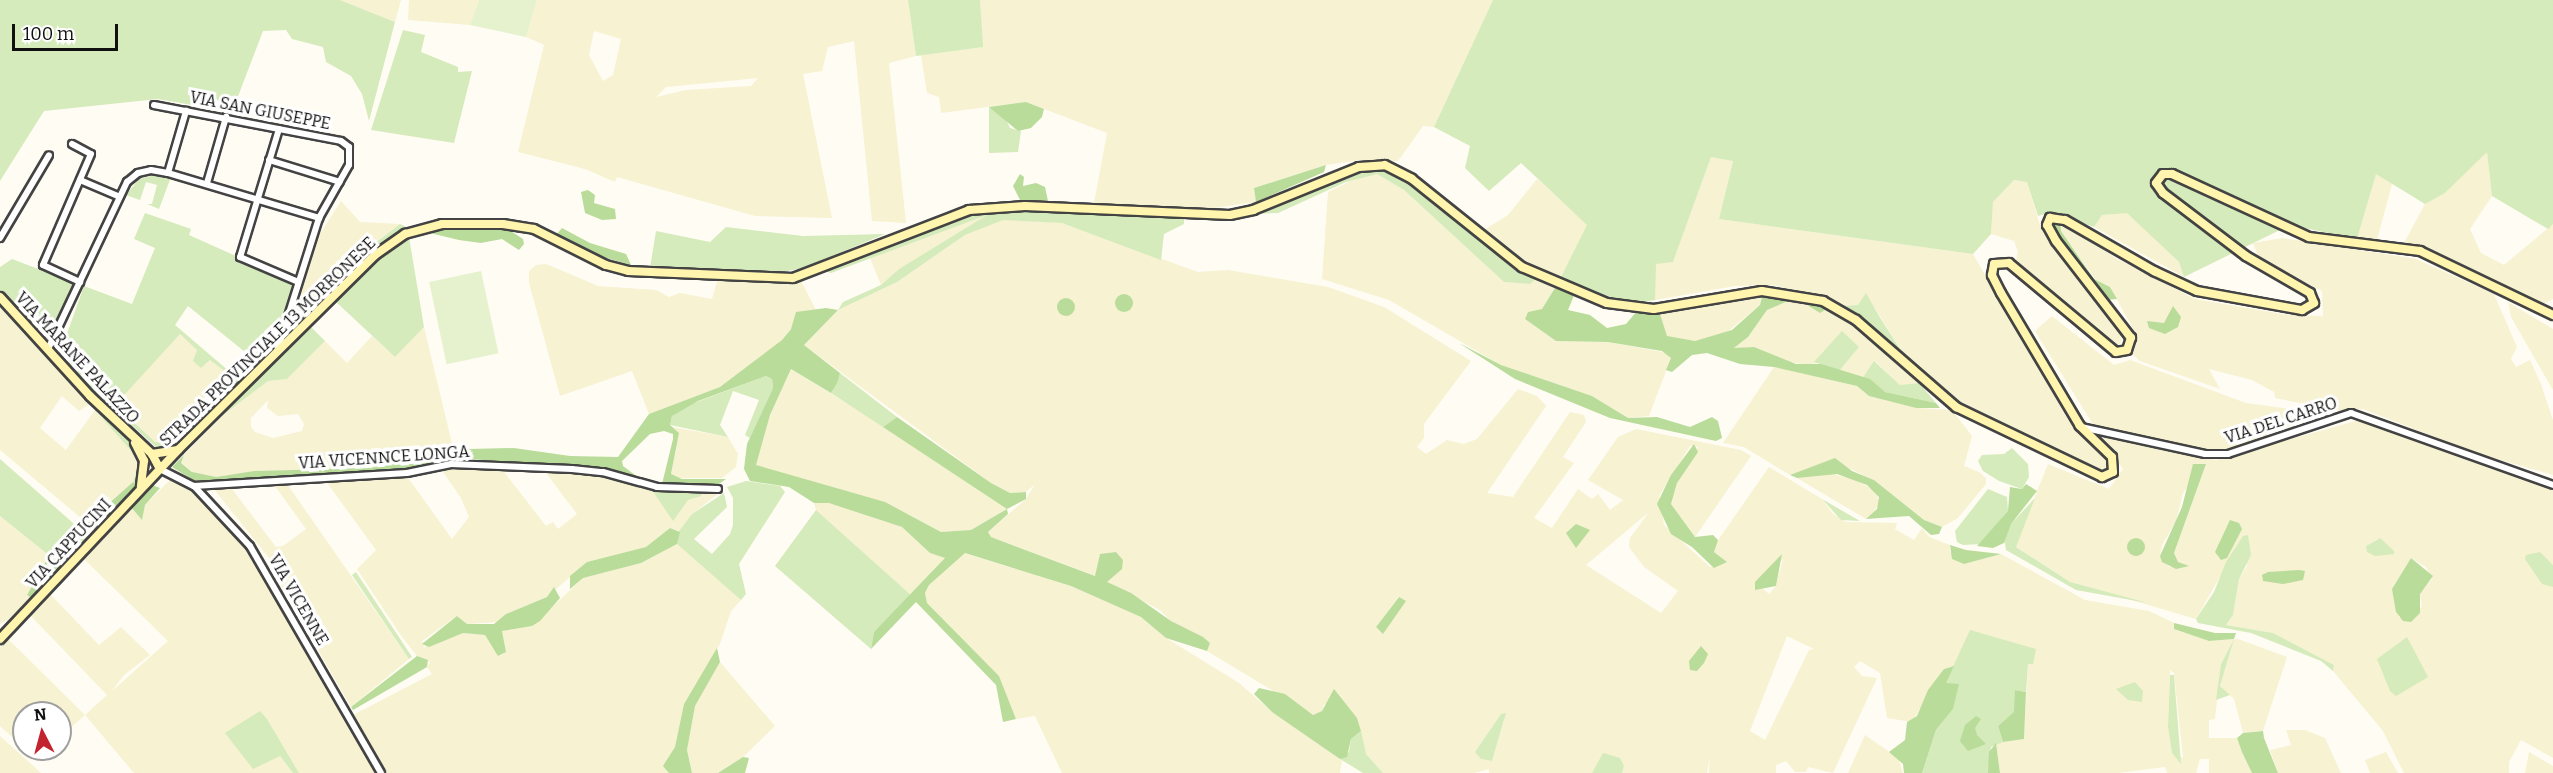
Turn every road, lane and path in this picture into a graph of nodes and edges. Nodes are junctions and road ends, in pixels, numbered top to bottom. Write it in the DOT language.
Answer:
graph roads {
  1 [pos="154,105"];
  2 [pos="186,111"];
  3 [pos="226,117"];
  4 [pos="279,129"];
  5 [pos="72,144"];
  6 [pos="49,154"];
  7 [pos="269,160"];
  8 [pos="168,173"];
  9 [pos="80,180"];
  10 [pos="340,182"];
  11 [pos="207,183"];
  12 [pos="120,196"];
  13 [pos="258,199"];
  14 [pos="319,218"];
  15 [pos="0,238"];
  16 [pos="296,281"];
  17 [pos="80,282"];
  18 [pos="0,297"];
  19 [pos="2553,315"];
  20 [pos="48,349"];
  21 [pos="275,358"];
  22 [pos="2080,426"];
  23 [pos="133,440"];
  24 [pos="178,450"];
  25 [pos="152,454"];
  26 [pos="144,461"];
  27 [pos="160,469"];
  28 [pos="2553,485"];
  29 [pos="194,486"];
  30 [pos="718,489"];
  31 [pos="141,490"];
  32 [pos="0,639"];
  33 [pos="381,773"];
  1 -- 2 [label="street, VIA SAN GIUSEPPE"];
  2 -- 3 [label="street, VIA SAN GIUSEPPE"];
  2 -- 8 [label="street"];
  3 -- 4 [label="street, VIA SAN GIUSEPPE"];
  3 -- 11 [label="street"];
  4 -- 7 [label="street"];
  4 -- 10 [label="street, VIA SAN GIUSEPPE"];
  5 -- 9 [label="street"];
  6 -- 15 [label="street"];
  7 -- 10 [label="street"];
  7 -- 13 [label="street"];
  8 -- 11 [label="street"];
  8 -- 12 [label="street"];
  9 -- 12 [label="street"];
  9 -- 17 [label="street"];
  10 -- 14 [label="street, VIA SAN GIUSEPPE"];
  11 -- 13 [label="street"];
  12 -- 17 [label="street"];
  13 -- 14 [label="street"];
  13 -- 16 [label="street"];
  14 -- 16 [label="street, VIA SAN GIUSEPPE"];
  16 -- 21 [label="street, VIA SAN GIUSEPPE"];
  17 -- 20 [label="street"];
  18 -- 20 [label="main road, VIA MARANE PALAZZO"];
  19 -- 22 [label="main road, STRADA PROVINCIALE 13 MORRONESE"];
  20 -- 23 [label="main road, VIA MARANE PALAZZO"];
  21 -- 22 [label="main road, STRADA PROVINCIALE 13 MORRONESE"];
  21 -- 24 [label="main road, STRADA PROVINCIALE 13 MORRONESE"];
  22 -- 28 [label="street, VIA DEL CARRO"];
  23 -- 25 [label="main road, VIA MARANE PALAZZO"];
  23 -- 26 [label="main road, VIA MARANE PALAZZO"];
  24 -- 25 [label="main road"];
  24 -- 27 [label="main road, STRADA PROVINCIALE 13 MORRONESE"];
  25 -- 27 [label="main road, VIA MARANE PALAZZO"];
  26 -- 27 [label="main road"];
  26 -- 31 [label="main road"];
  27 -- 29 [label="street, VIA VICENNE"];
  27 -- 31 [label="main road, VIA CAPPUCINI"];
  29 -- 30 [label="street, VIA VICENNCE LONGA"];
  29 -- 33 [label="street, VIA VICENNE"];
  31 -- 32 [label="main road, VIA CAPPUCINI"];
}
